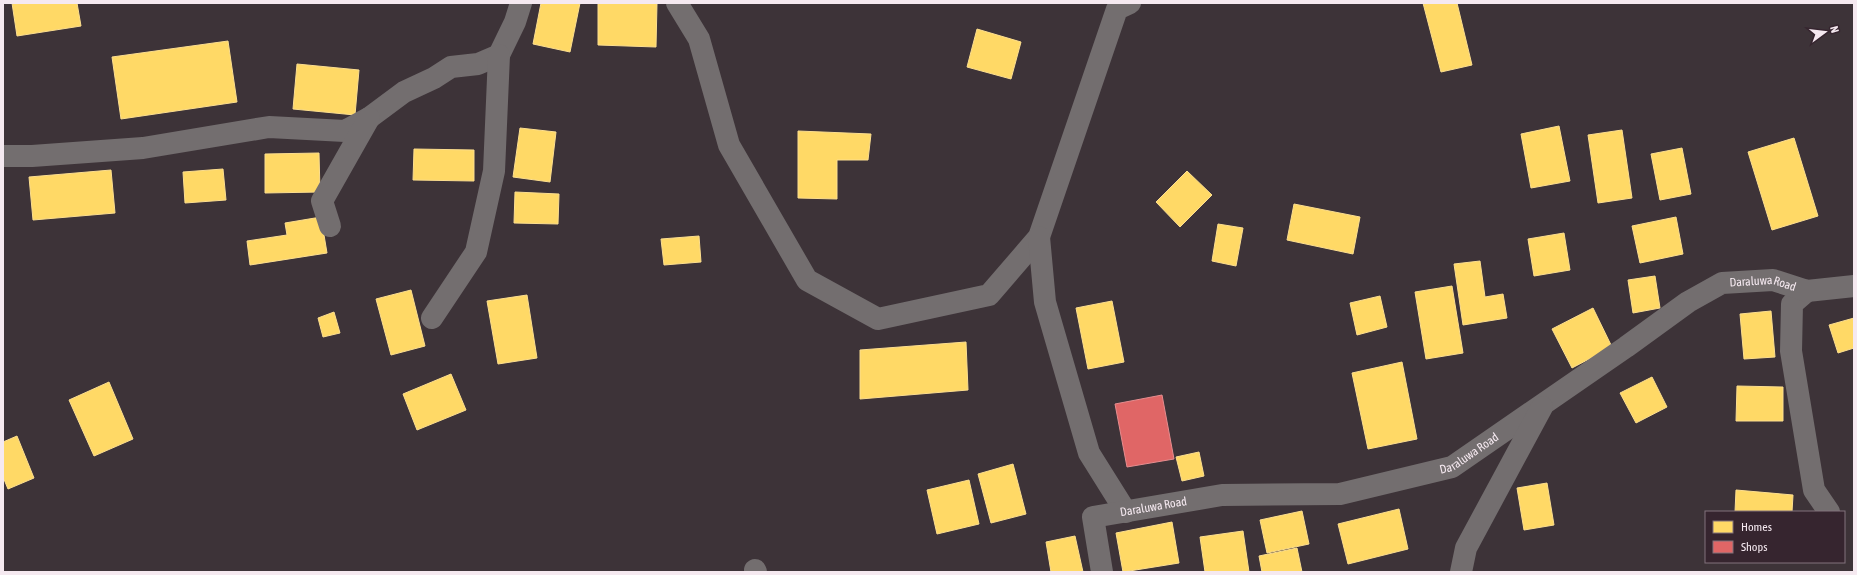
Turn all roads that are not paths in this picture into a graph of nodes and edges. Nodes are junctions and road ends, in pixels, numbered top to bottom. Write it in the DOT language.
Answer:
graph roads {
  1 [pos="521,3"];
  2 [pos="677,3"];
  3 [pos="1130,3"];
  4 [pos="499,56"];
  5 [pos="369,118"];
  6 [pos="3,156"];
  7 [pos="330,226"];
  8 [pos="1039,237"];
  9 [pos="1854,286"];
  10 [pos="1807,291"];
  11 [pos="432,318"];
  12 [pos="1545,402"];
  13 [pos="1829,511"];
  14 [pos="1126,512"];
  15 [pos="1102,572"];
  16 [pos="1461,572"];
  1 -- 4 [label="street"];
  2 -- 8 [label="street"];
  3 -- 8 [label="street"];
  4 -- 5 [label="street"];
  4 -- 11 [label="street"];
  5 -- 6 [label="street"];
  5 -- 7 [label="street"];
  8 -- 14 [label="street"];
  9 -- 10 [label="street, Daraluwa Road"];
  10 -- 12 [label="street, Daraluwa Road"];
  10 -- 13 [label="street"];
  12 -- 14 [label="street, Daraluwa Road"];
  12 -- 16 [label="street"];
  14 -- 15 [label="street, Daraluwa Road"];
}
